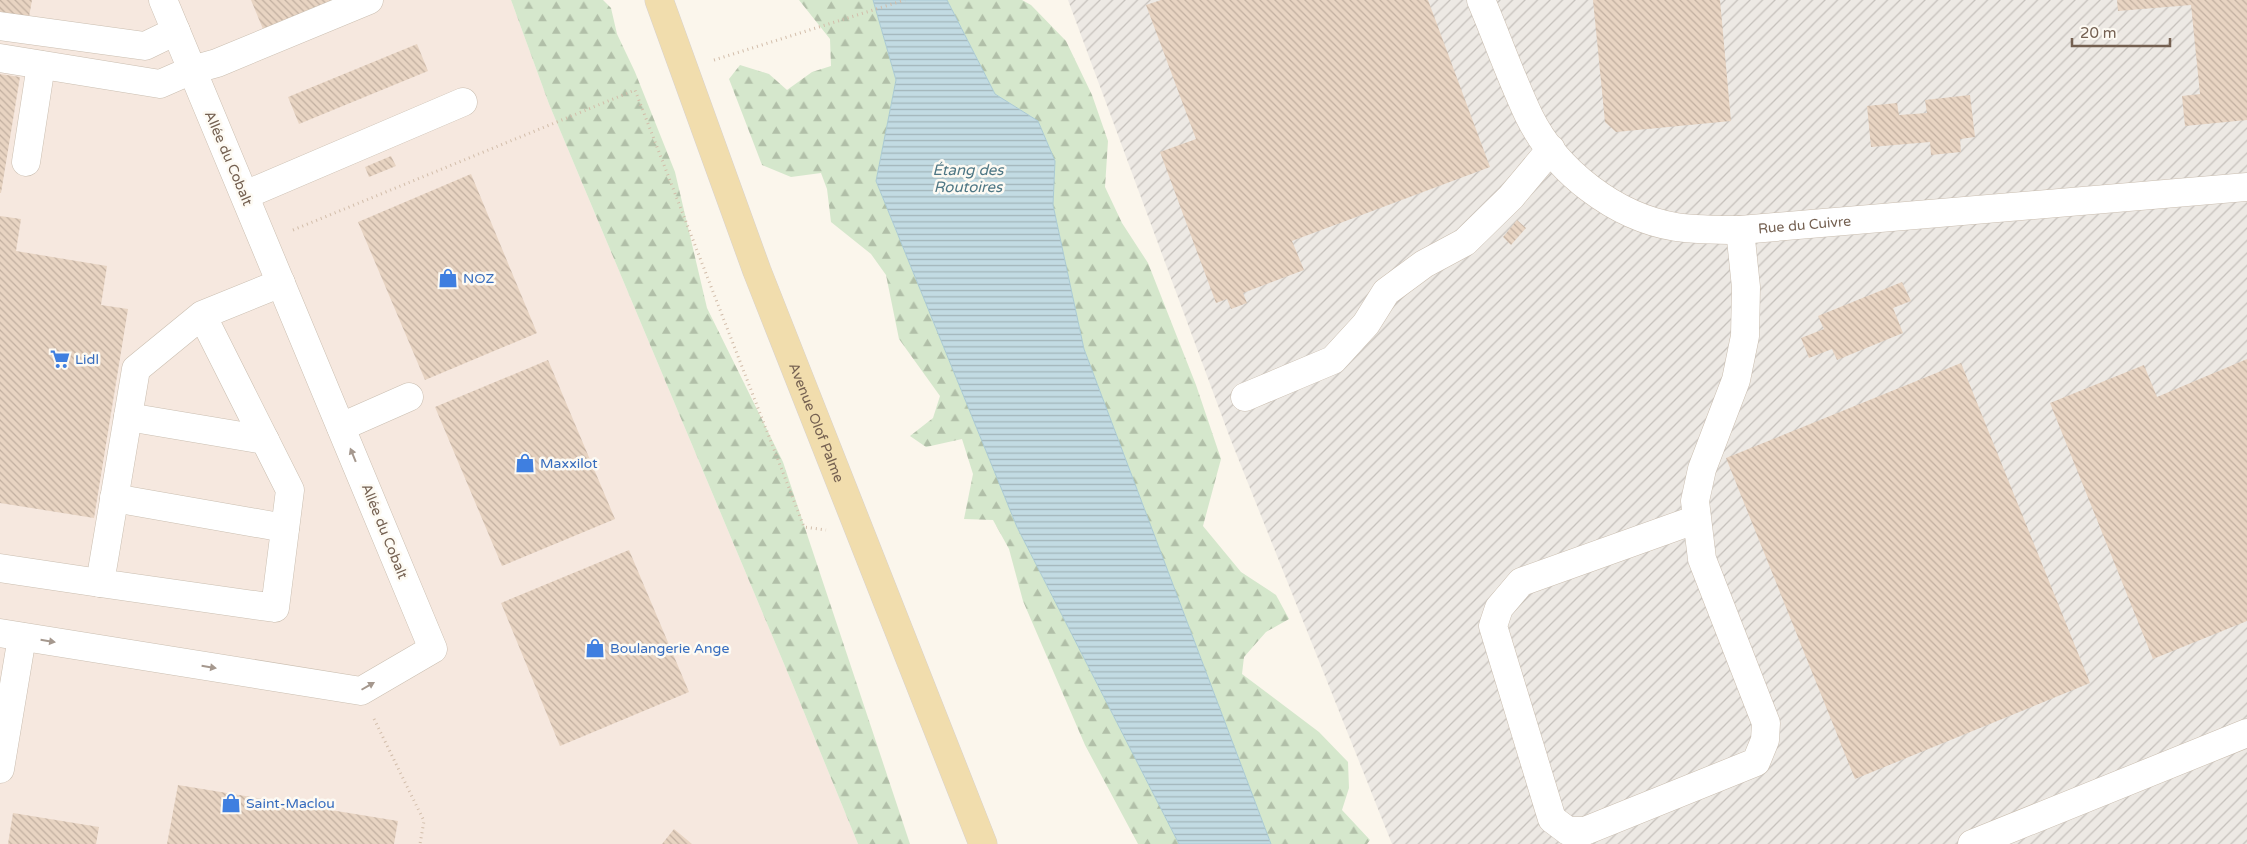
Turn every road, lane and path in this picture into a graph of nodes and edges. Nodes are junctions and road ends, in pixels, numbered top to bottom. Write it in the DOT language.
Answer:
graph roads {
  1 [pos="163,0"];
  2 [pos="369,0"];
  3 [pos="659,0"];
  4 [pos="905,0"];
  5 [pos="1481,0"];
  6 [pos="0,26"];
  7 [pos="176,32"];
  8 [pos="0,58"];
  9 [pos="714,60"];
  10 [pos="41,65"];
  11 [pos="192,70"];
  12 [pos="463,102"];
  13 [pos="1551,149"];
  14 [pos="26,162"];
  15 [pos="2247,187"];
  16 [pos="244,195"];
  17 [pos="1740,230"];
  18 [pos="264,242"];
  19 [pos="281,283"];
  20 [pos="202,315"];
  21 [pos="409,397"];
  22 [pos="1245,397"];
  23 [pos="128,416"];
  24 [pos="341,427"];
  25 [pos="265,440"];
  26 [pos="114,498"];
  27 [pos="1697,518"];
  28 [pos="285,528"];
  29 [pos="832,531"];
  30 [pos="0,568"];
  31 [pos="100,583"];
  32 [pos="11,635"];
  33 [pos="361,691"];
  34 [pos="2247,733"];
  35 [pos="0,769"];
  36 [pos="420,844"];
  37 [pos="983,844"];
  38 [pos="1972,844"];
  1 -- 7 [label="street, Allée du Cobalt"];
  2 -- 11 [label="street"];
  3 -- 37 [label="main road, Avenue Olof Palme"];
  4 -- 9 [label="path"];
  5 -- 13 [label="street, Rue du Cuivre"];
  6 -- 7 [label="street"];
  7 -- 11 [label="street, Allée du Cobalt"];
  8 -- 10 [label="street"];
  10 -- 11 [label="street"];
  10 -- 14 [label="street"];
  11 -- 16 [label="street, Allée du Cobalt"];
  12 -- 16 [label="street"];
  13 -- 17 [label="street, Rue du Cuivre"];
  13 -- 22 [label="street"];
  15 -- 17 [label="street, Rue du Cuivre"];
  16 -- 18 [label="street, Allée du Cobalt"];
  17 -- 27 [label="street"];
  18 -- 19 [label="street, Allée du Cobalt"];
  18 -- 29 [label="path"];
  19 -- 20 [label="street"];
  19 -- 24 [label="street, Allée du Cobalt"];
  20 -- 23 [label="street"];
  20 -- 25 [label="street"];
  21 -- 24 [label="street"];
  23 -- 25 [label="street"];
  23 -- 26 [label="street"];
  33 -- 24 [label="street, Allée du Cobalt, one-way"];
  25 -- 28 [label="street"];
  26 -- 28 [label="street"];
  26 -- 31 [label="street"];
  27 -- 27 [label="street"];
  28 -- 31 [label="street"];
  30 -- 31 [label="street"];
  32 -- 33 [label="street, one-way"];
  32 -- 35 [label="street"];
  33 -- 36 [label="path"];
  34 -- 38 [label="street"];
}
